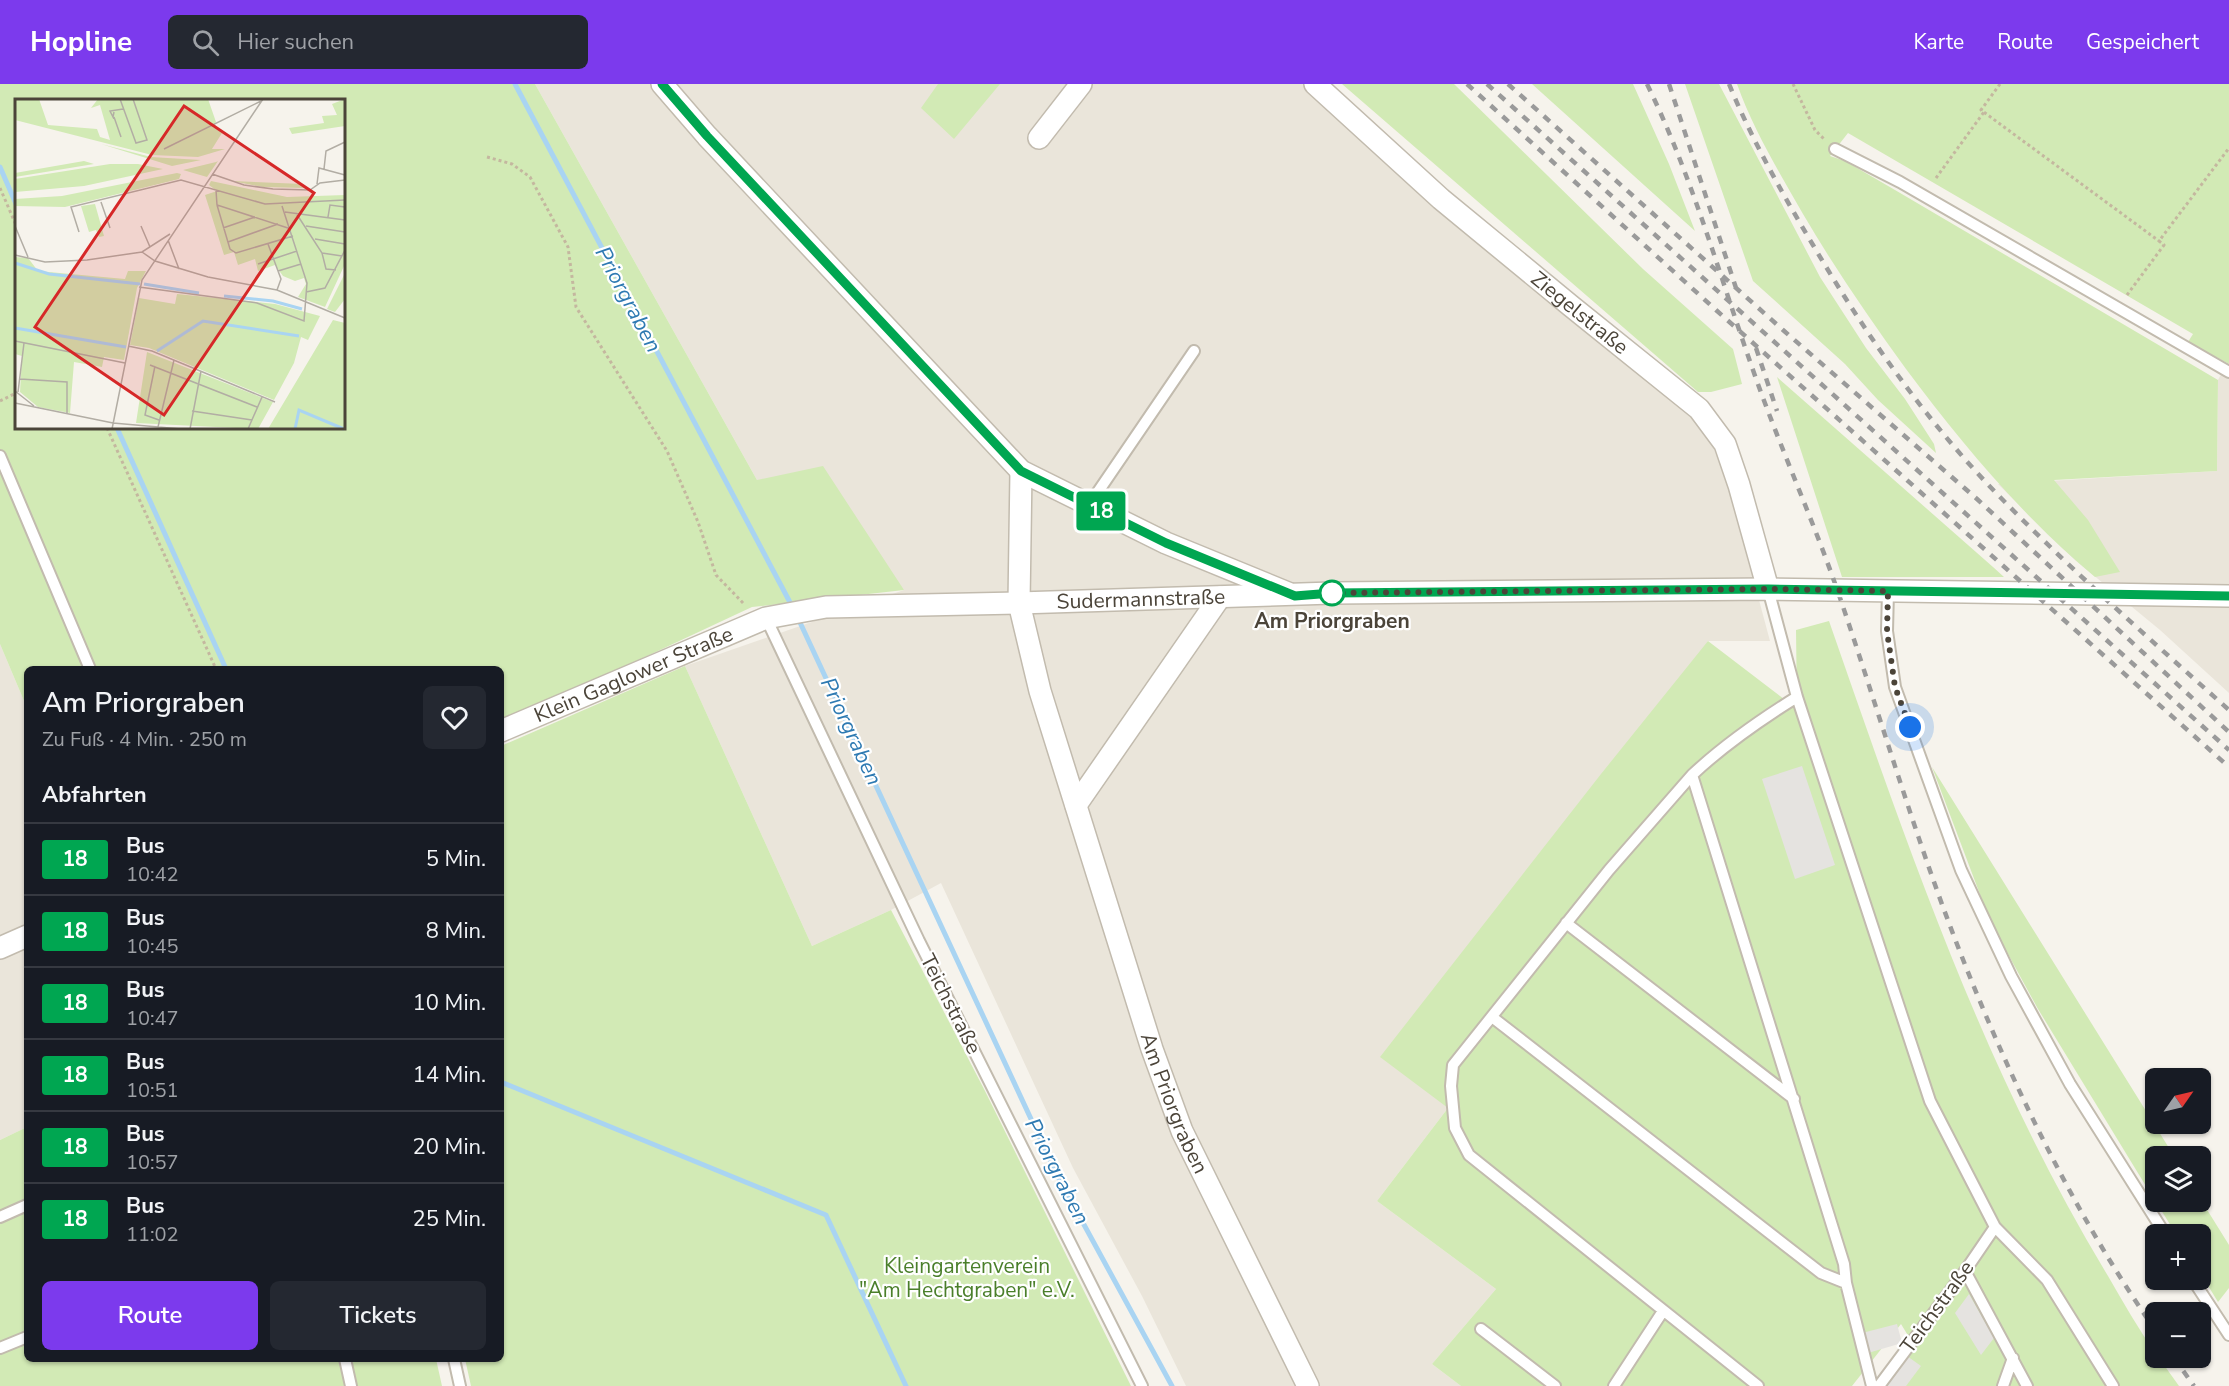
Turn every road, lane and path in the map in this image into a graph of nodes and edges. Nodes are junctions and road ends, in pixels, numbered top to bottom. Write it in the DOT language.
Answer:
graph roads {
  1 [pos="662,84"];
  2 [pos="1081,84"];
  3 [pos="1315,84"];
  4 [pos="1793,84"];
  5 [pos="2000,84"];
  6 [pos="1984,112"];
  7 [pos="1039,138"];
  8 [pos="2229,148"];
  9 [pos="1835,149"];
  10 [pos="486,157"];
  11 [pos="1936,178"];
  12 [pos="0,188"];
  13 [pos="15,223"];
  14 [pos="2159,241"];
  15 [pos="2127,295"];
  16 [pos="1194,351"];
  17 [pos="2229,372"];
  18 [pos="15,394"];
  19 [pos="0,401"];
  20 [pos="106,429"];
  21 [pos="0,456"];
  22 [pos="1021,471"];
  23 [pos="1089,505"];
  24 [pos="1768,589"];
  25 [pos="1888,591"];
  26 [pos="1295,596"];
  27 [pos="2229,596"];
  28 [pos="1220,597"];
  29 [pos="1019,603"];
  30 [pos="763,619"];
  31 [pos="89,666"];
  32 [pos="215,666"];
  33 [pos="1797,698"];
  34 [pos="504,730"];
  35 [pos="1692,775"];
  36 [pos="1076,805"];
  37 [pos="1566,923"];
  38 [pos="24,937"];
  39 [pos="0,948"];
  40 [pos="1492,1017"];
  41 [pos="1794,1099"];
  42 [pos="24,1206"];
  43 [pos="0,1217"];
  44 [pos="2159,1224"];
  45 [pos="1995,1227"];
  46 [pos="1965,1271"];
  47 [pos="1846,1283"];
  48 [pos="2200,1290"];
  49 [pos="1663,1311"];
  50 [pos="1481,1329"];
  51 [pos="2229,1335"];
  52 [pos="24,1337"];
  53 [pos="0,1348"];
  54 [pos="2013,1358"];
  55 [pos="346,1362"];
  56 [pos="455,1362"];
  57 [pos="351,1386"];
  58 [pos="460,1386"];
  59 [pos="1142,1386"];
  60 [pos="1308,1386"];
  61 [pos="1556,1386"];
  62 [pos="1614,1386"];
  63 [pos="1758,1386"];
  64 [pos="1872,1386"];
  65 [pos="1879,1386"];
  66 [pos="2003,1386"];
  67 [pos="2027,1386"];
  68 [pos="2114,1386"];
  1 -- 22 [label="street"];
  2 -- 7 [label="street"];
  3 -- 24 [label="street, Ziegelstraße"];
  4 -- 9 [label="path"];
  5 -- 6 [label="path"];
  6 -- 11 [label="path"];
  6 -- 14 [label="path"];
  8 -- 14 [label="path"];
  9 -- 17 [label="lane"];
  10 -- 30 [label="path"];
  12 -- 13 [label="path"];
  14 -- 15 [label="path"];
  16 -- 23 [label="lane"];
  18 -- 19 [label="path"];
  20 -- 32 [label="path"];
  21 -- 31 [label="lane"];
  22 -- 23 [label="street"];
  22 -- 29 [label="street, Am Priorgraben"];
  23 -- 26 [label="street"];
  24 -- 25 [label="street, Sudermannstraße"];
  24 -- 26 [label="street, Sudermannstraße"];
  24 -- 33 [label="lane"];
  25 -- 27 [label="street, Sudermannstraße"];
  25 -- 44 [label="lane"];
  26 -- 28 [label="street, Sudermannstraße"];
  28 -- 29 [label="street, Sudermannstraße"];
  28 -- 36 [label="street"];
  29 -- 30 [label="street, Sudermannstraße"];
  29 -- 36 [label="street, Am Priorgraben"];
  30 -- 34 [label="street, Klein Gaglower Straße"];
  30 -- 59 [label="lane, Teichstraße"];
  33 -- 35 [label="lane"];
  33 -- 45 [label="lane"];
  35 -- 37 [label="lane"];
  35 -- 41 [label="lane"];
  36 -- 60 [label="street, Am Priorgraben"];
  37 -- 40 [label="lane"];
  37 -- 41 [label="lane"];
  38 -- 39 [label="street"];
  40 -- 47 [label="lane"];
  40 -- 49 [label="lane"];
  41 -- 47 [label="lane"];
  42 -- 43 [label="lane"];
  45 -- 46 [label="lane, Teichstraße"];
  45 -- 68 [label="lane"];
  46 -- 54 [label="lane"];
  46 -- 65 [label="lane, Teichstraße"];
  47 -- 64 [label="lane"];
  48 -- 51 [label="lane"];
  49 -- 62 [label="lane"];
  49 -- 63 [label="lane"];
  50 -- 61 [label="lane"];
  52 -- 53 [label="lane"];
  54 -- 66 [label="lane"];
  54 -- 67 [label="lane"];
  55 -- 57 [label="lane"];
  56 -- 58 [label="lane"];
}
